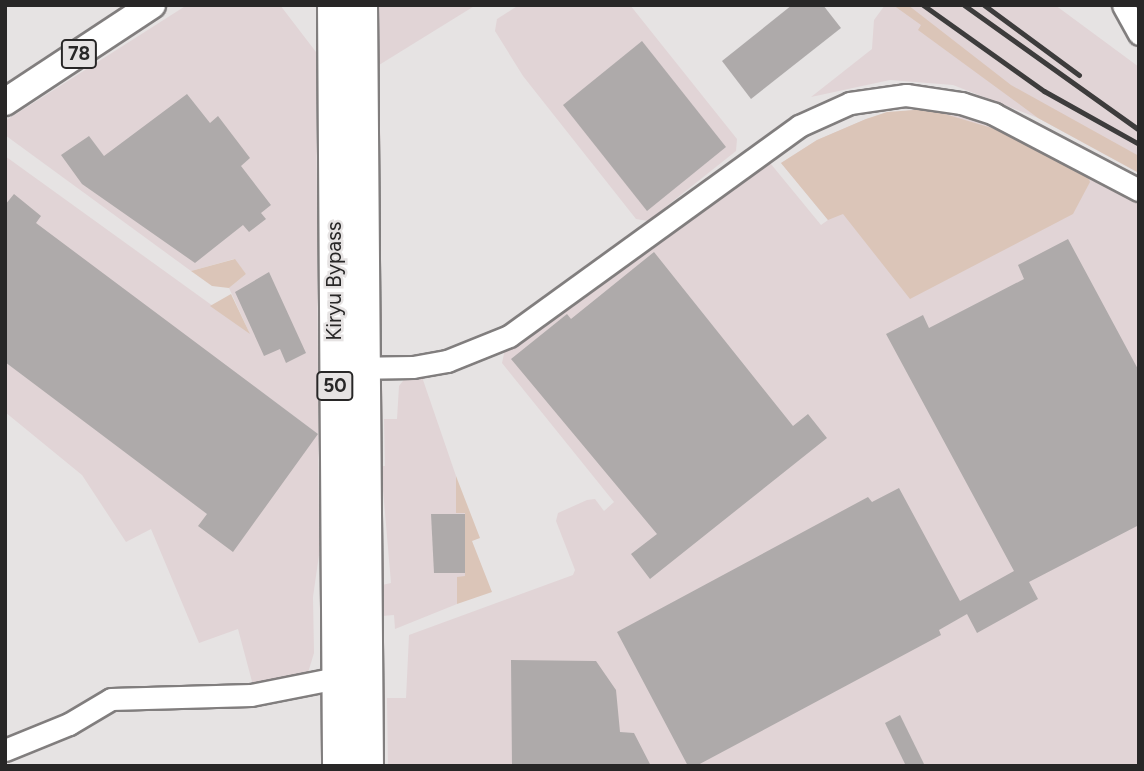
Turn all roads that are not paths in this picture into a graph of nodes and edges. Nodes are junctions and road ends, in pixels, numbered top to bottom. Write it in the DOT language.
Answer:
graph roads {
  1 [pos="152,5"];
  2 [pos="334,5"];
  3 [pos="361,5"];
  4 [pos="1124,5"];
  5 [pos="1139,34"];
  6 [pos="5,102"];
  7 [pos="1139,190"];
  8 [pos="349,368"];
  9 [pos="337,678"];
  10 [pos="5,750"];
  11 [pos="339,766"];
  12 [pos="367,766"];
  1 -- 6 [label="main road, 78"];
  2 -- 8 [label="highway, Kiryu Bypass / 50"];
  3 -- 8 [label="highway, Kiryu Bypass / 50"];
  4 -- 5 [label="street"];
  7 -- 8 [label="street"];
  8 -- 9 [label="highway, Kiryu Bypass / 50"];
  8 -- 12 [label="highway, Kiryu Bypass / 50"];
  9 -- 10 [label="street"];
  9 -- 11 [label="highway, Kiryu Bypass / 50"];
}
